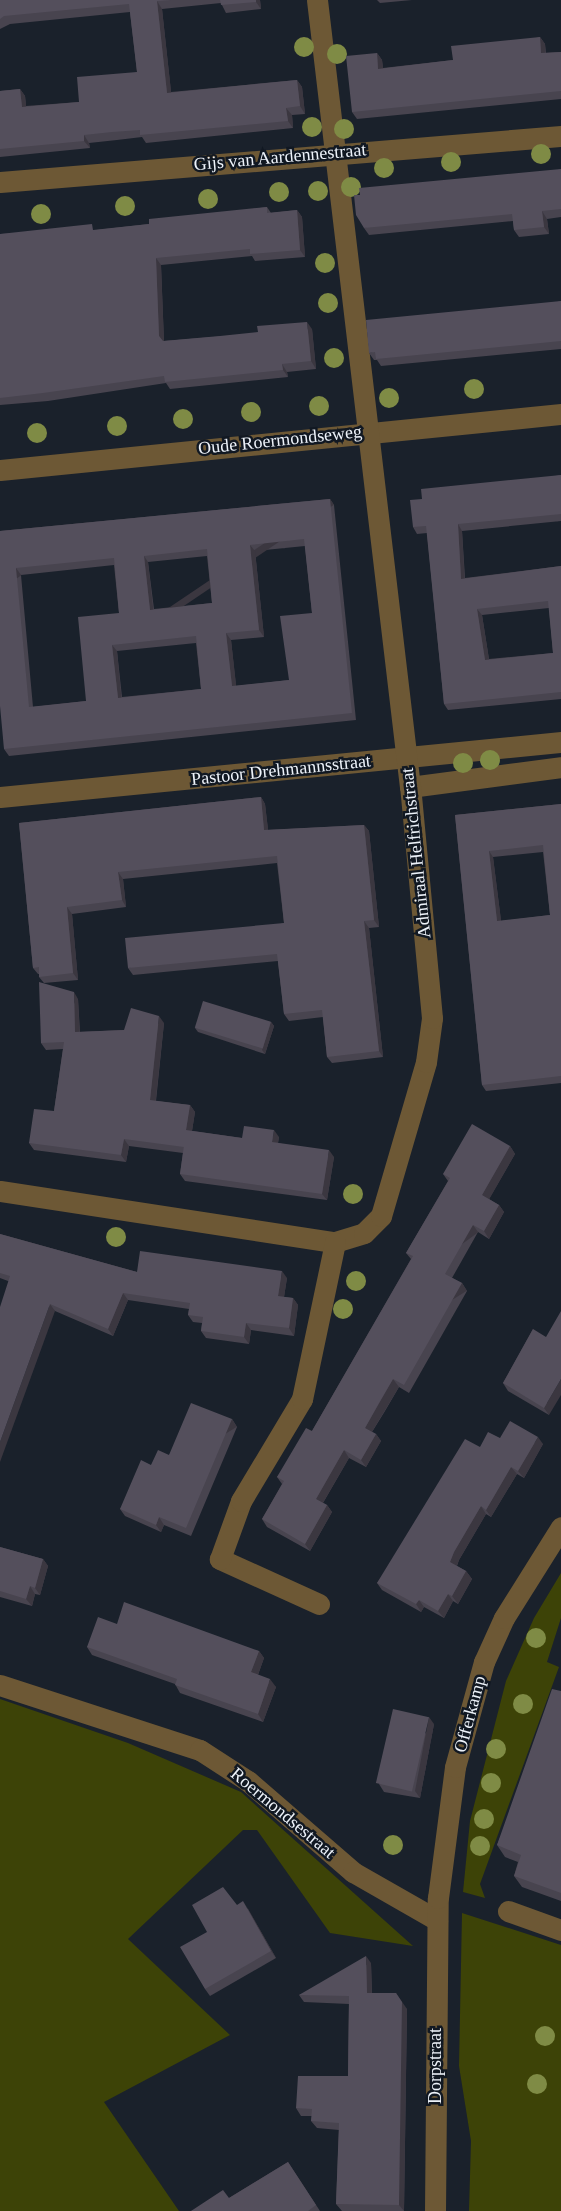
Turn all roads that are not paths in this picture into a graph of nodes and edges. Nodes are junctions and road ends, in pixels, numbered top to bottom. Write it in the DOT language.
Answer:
graph roads {
  1 [pos="317,0"];
  2 [pos="561,136"];
  3 [pos="333,151"];
  4 [pos="0,182"];
  5 [pos="561,414"];
  6 [pos="365,430"];
  7 [pos="0,470"];
  8 [pos="561,742"];
  9 [pos="406,758"];
  10 [pos="561,767"];
  11 [pos="410,787"];
  12 [pos="0,797"];
  13 [pos="0,1191"];
  14 [pos="335,1242"];
  15 [pos="561,1527"];
  16 [pos="319,1604"];
  17 [pos="0,1685"];
  18 [pos="508,1911"];
  19 [pos="437,1920"];
  20 [pos="561,1930"];
  21 [pos="435,2211"];
  1 -- 3 [label="street, Admiraal Helfrichstraat"];
  2 -- 3 [label="street, Gijs van Aardennestraat"];
  3 -- 4 [label="street, Gijs van Aardennestraat"];
  3 -- 6 [label="street, Admiraal Helfrichstraat"];
  5 -- 6 [label="street, Oude Roermondseweg"];
  6 -- 7 [label="street, Oude Roermondseweg"];
  6 -- 9 [label="street, Admiraal Helfrichstraat"];
  8 -- 9 [label="street, Pastoor Drehmannsstraat"];
  9 -- 11 [label="street, Admiraal Helfrichstraat"];
  9 -- 12 [label="street, Pastoor Drehmannsstraat"];
  10 -- 11 [label="street"];
  11 -- 14 [label="street, Admiraal Helfrichstraat"];
  13 -- 14 [label="street, Admiraal Helfrichstraat"];
  14 -- 16 [label="street"];
  15 -- 19 [label="street, Offerkamp"];
  17 -- 19 [label="street, Roermondsestraat"];
  18 -- 20 [label="street"];
  19 -- 21 [label="street, Dorpstraat"];
}
